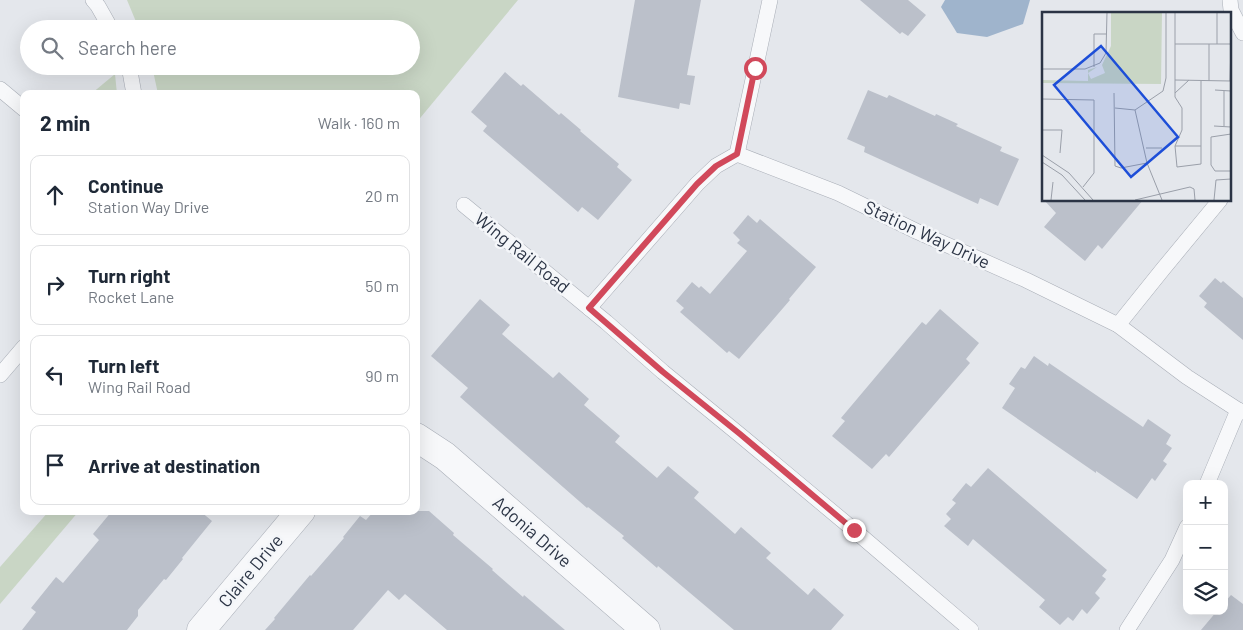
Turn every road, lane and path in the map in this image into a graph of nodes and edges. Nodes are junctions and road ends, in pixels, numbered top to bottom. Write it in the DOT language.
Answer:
graph roads {
  1 [pos="92,0"];
  2 [pos="770,0"];
  3 [pos="1230,0"];
  4 [pos="106,20"];
  5 [pos="1243,34"];
  6 [pos="131,75"];
  7 [pos="0,89"];
  8 [pos="133,90"];
  9 [pos="20,106"];
  10 [pos="737,154"];
  11 [pos="1219,201"];
  12 [pos="464,205"];
  13 [pos="589,308"];
  14 [pos="1118,325"];
  15 [pos="20,352"];
  16 [pos="0,375"];
  17 [pos="1241,411"];
  18 [pos="420,440"];
  19 [pos="1209,480"];
  20 [pos="298,515"];
  21 [pos="1183,536"];
  22 [pos="201,630"];
  23 [pos="646,630"];
  24 [pos="970,630"];
  25 [pos="1127,630"];
  1 -- 4 [label="lane"];
  2 -- 10 [label="lane"];
  3 -- 5 [label="lane"];
  6 -- 8 [label="lane"];
  7 -- 9 [label="lane"];
  10 -- 13 [label="lane"];
  10 -- 14 [label="lane, Station Way Drive"];
  11 -- 14 [label="lane"];
  12 -- 13 [label="lane, Wing Rail Road"];
  13 -- 24 [label="lane, Wing Rail Road"];
  14 -- 17 [label="lane, Station Way Drive"];
  15 -- 16 [label="lane"];
  17 -- 19 [label="lane"];
  18 -- 23 [label="street, Adonia Drive"];
  20 -- 22 [label="street, Claire Drive"];
  21 -- 25 [label="lane"];
}
